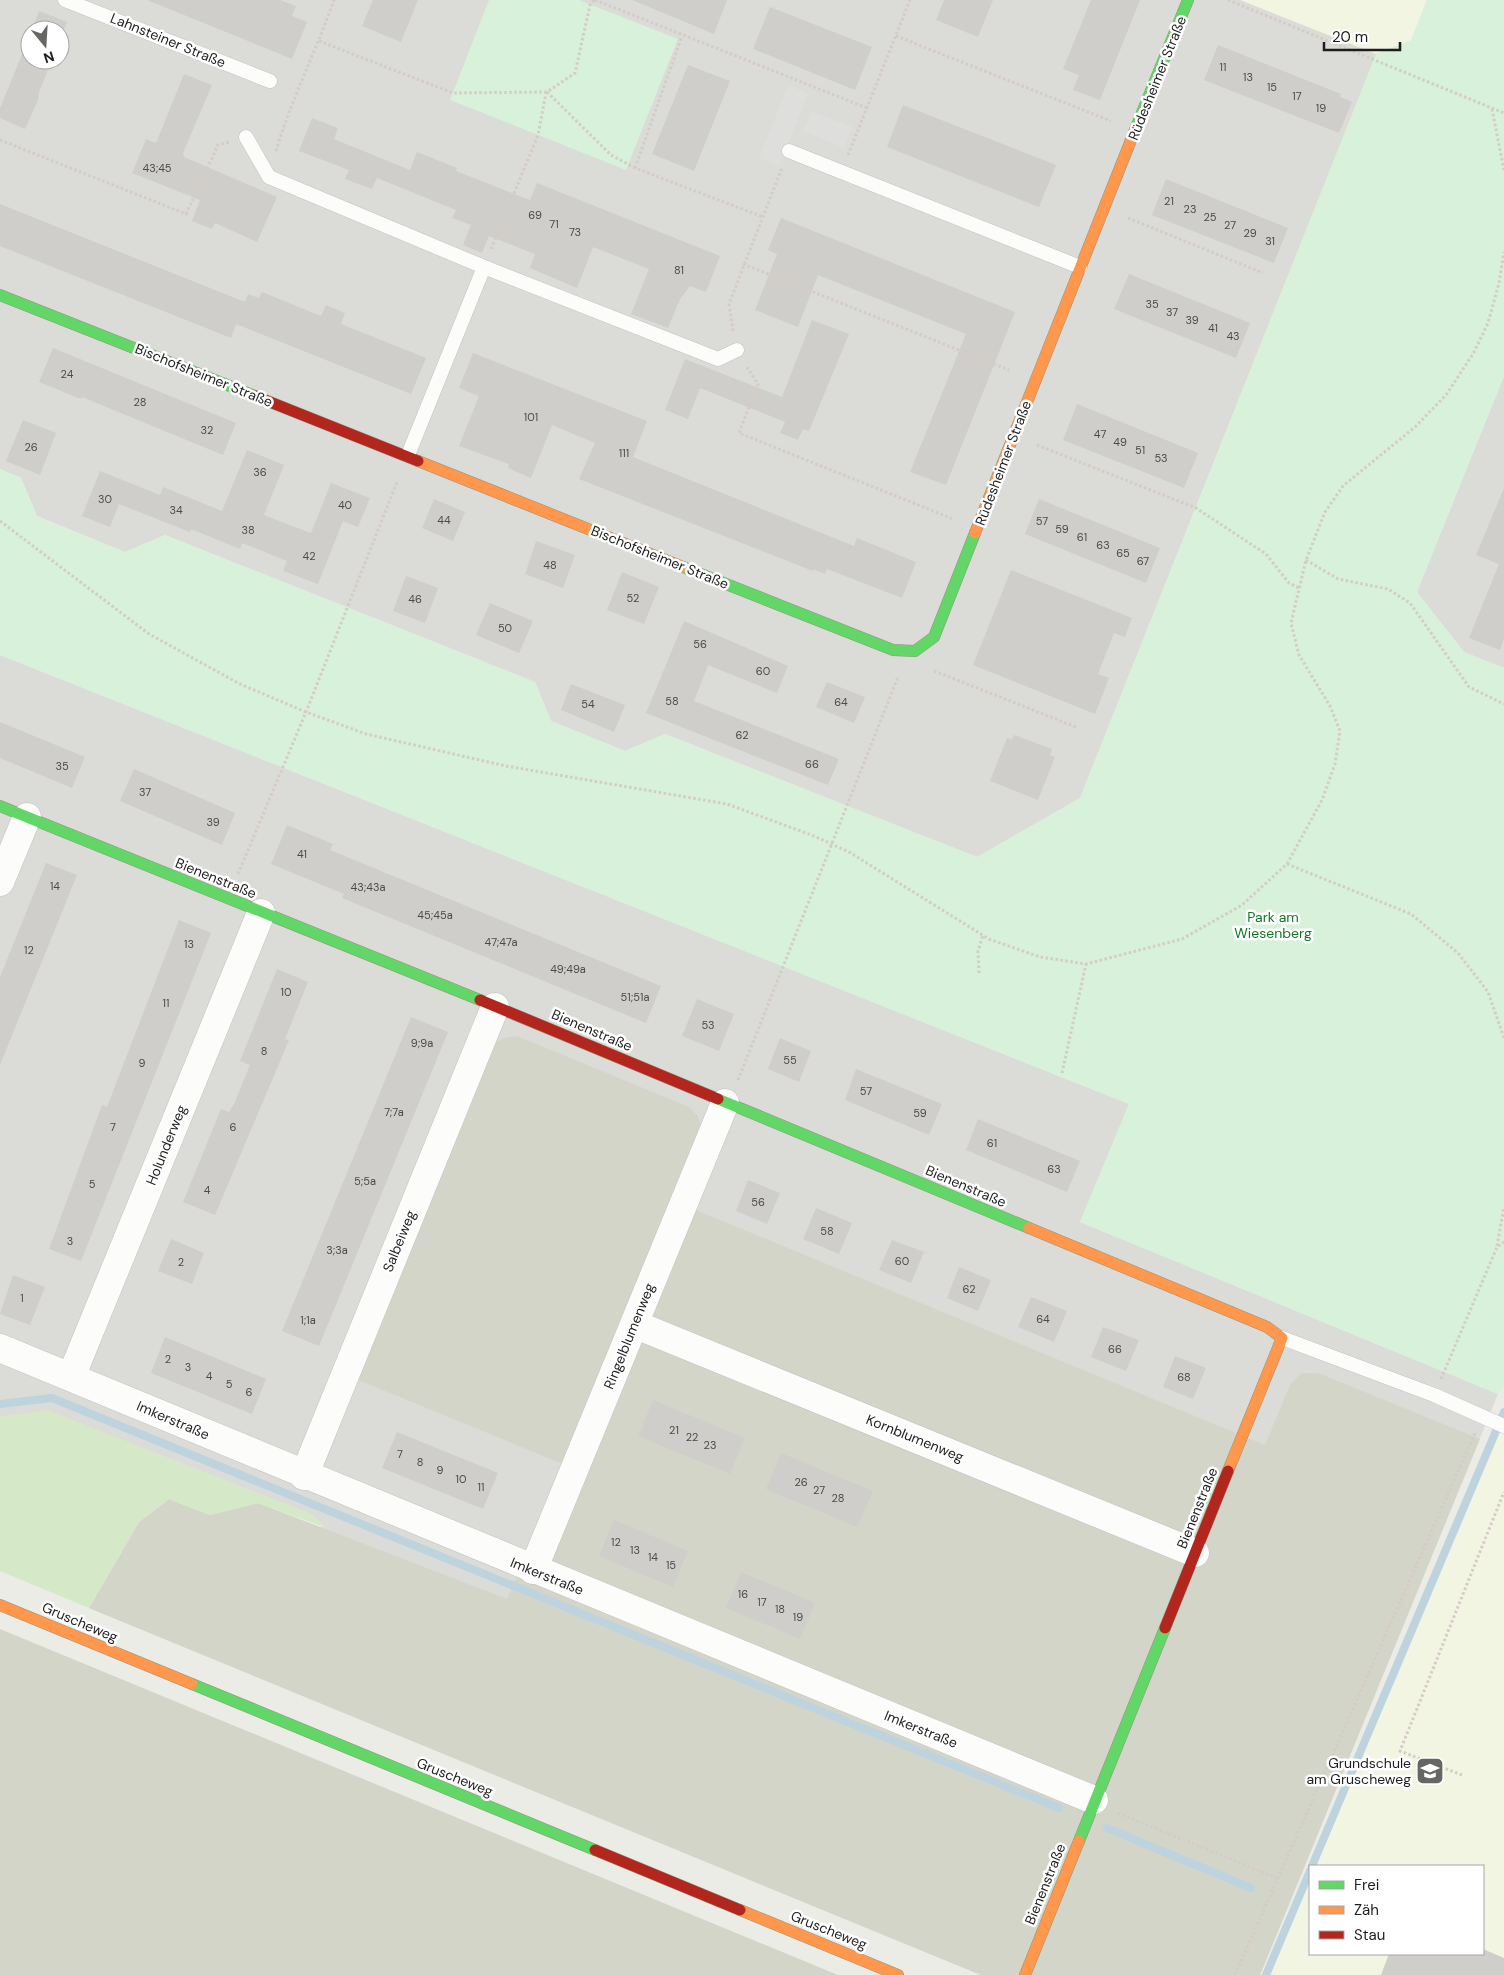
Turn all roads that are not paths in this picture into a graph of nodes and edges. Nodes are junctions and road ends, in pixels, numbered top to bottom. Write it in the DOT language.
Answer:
graph roads {
  1 [pos="65,0"];
  2 [pos="1188,0"];
  3 [pos="270,81"];
  4 [pos="246,137"];
  5 [pos="789,151"];
  6 [pos="484,267"];
  7 [pos="1080,267"];
  8 [pos="0,295"];
  9 [pos="737,350"];
  10 [pos="408,456"];
  11 [pos="915,651"];
  12 [pos="0,806"];
  13 [pos="26,818"];
  14 [pos="0,882"];
  15 [pos="261,913"];
  16 [pos="494,1007"];
  17 [pos="725,1103"];
  18 [pos="634,1324"];
  19 [pos="1282,1338"];
  20 [pos="0,1348"];
  21 [pos="71,1377"];
  22 [pos="1504,1426"];
  23 [pos="304,1476"];
  24 [pos="1195,1554"];
  25 [pos="533,1570"];
  26 [pos="0,1605"];
  27 [pos="1094,1800"];
  28 [pos="898,1975"];
  29 [pos="1025,1975"];
  1 -- 3 [label="lane, Lahnsteiner Straße"];
  2 -- 7 [label="street, Rüdesheimer Straße"];
  4 -- 6 [label="lane"];
  5 -- 7 [label="lane"];
  6 -- 9 [label="lane"];
  6 -- 10 [label="lane"];
  7 -- 11 [label="street, Rüdesheimer Straße"];
  8 -- 10 [label="street, Bischofsheimer Straße"];
  10 -- 11 [label="street, Bischofsheimer Straße"];
  12 -- 13 [label="street, Bienenstraße"];
  13 -- 14 [label="street"];
  13 -- 15 [label="street, Bienenstraße"];
  15 -- 16 [label="street, Bienenstraße"];
  15 -- 21 [label="street, Holunderweg"];
  16 -- 17 [label="street, Bienenstraße"];
  16 -- 23 [label="street, Salbeiweg"];
  17 -- 18 [label="street, Ringelblumenweg"];
  17 -- 19 [label="street, Bienenstraße"];
  18 -- 24 [label="street, Kornblumenweg"];
  18 -- 25 [label="street, Ringelblumenweg"];
  19 -- 22 [label="lane"];
  19 -- 24 [label="street, Bienenstraße"];
  20 -- 21 [label="street, Imkerstraße"];
  21 -- 23 [label="street, Imkerstraße"];
  23 -- 25 [label="street, Imkerstraße"];
  24 -- 27 [label="street, Bienenstraße"];
  25 -- 27 [label="street, Imkerstraße"];
  26 -- 28 [label="street, Gruscheweg"];
  27 -- 29 [label="street, Bienenstraße"];
}
